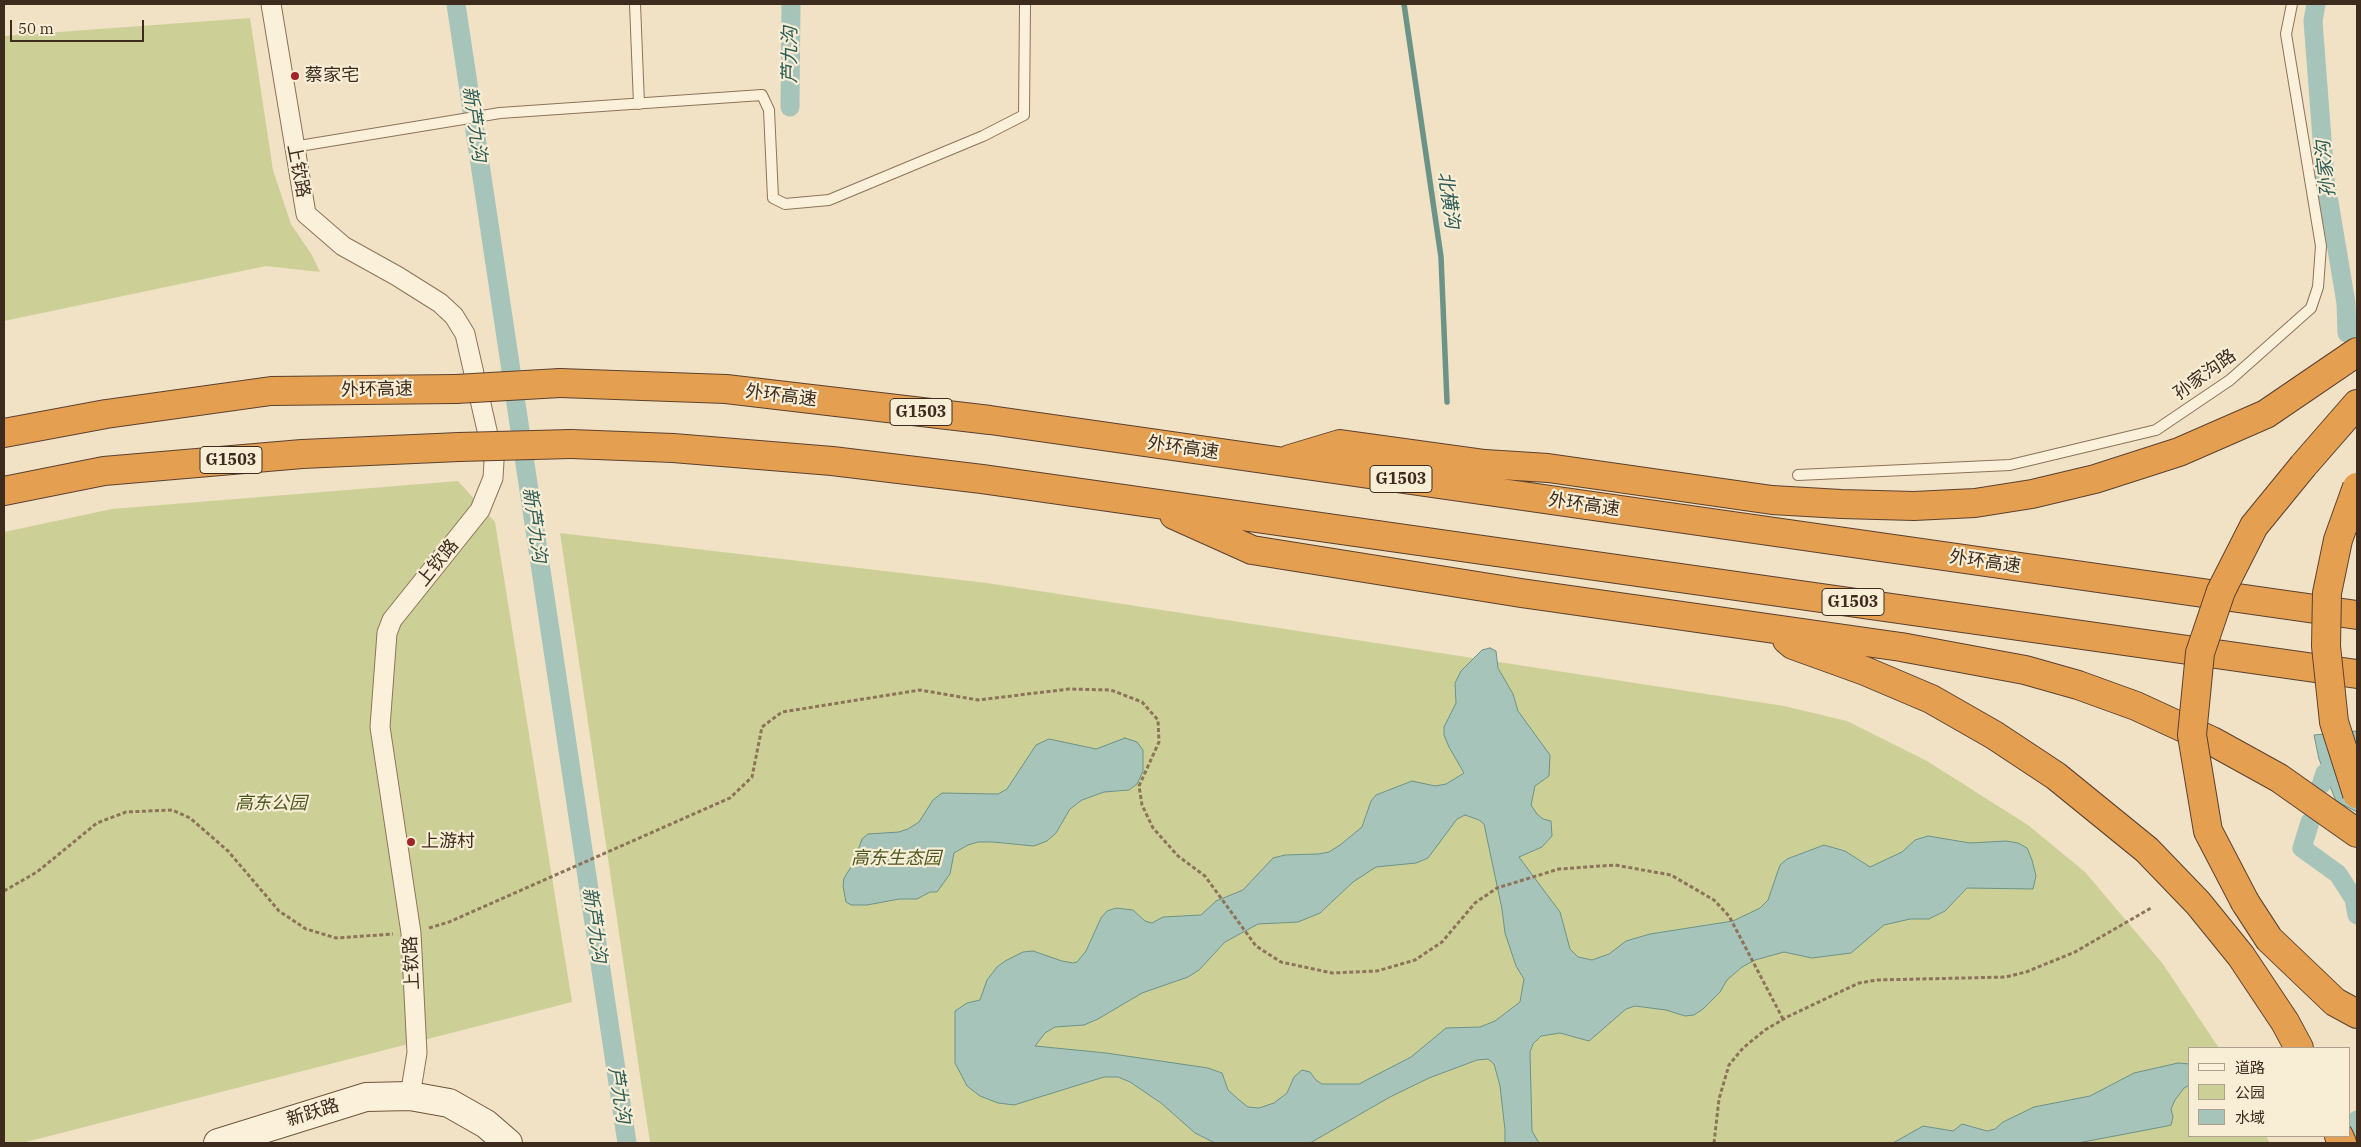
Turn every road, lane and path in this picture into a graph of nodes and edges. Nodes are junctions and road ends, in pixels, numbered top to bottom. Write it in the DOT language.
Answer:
graph roads {
  1 [pos="271,4"];
  2 [pos="635,4"];
  3 [pos="1025,4"];
  4 [pos="2292,4"];
  5 [pos="640,104"];
  6 [pos="293,147"];
  7 [pos="2357,352"];
  8 [pos="2357,404"];
  9 [pos="4,433"];
  10 [pos="1281,462"];
  11 [pos="1798,475"];
  12 [pos="2357,487"];
  13 [pos="4,491"];
  14 [pos="1148,502"];
  15 [pos="2357,615"];
  16 [pos="1774,629"];
  17 [pos="2357,674"];
  18 [pos="2357,794"];
  19 [pos="2357,833"];
  20 [pos="4,891"];
  21 [pos="2151,908"];
  22 [pos="411,933"];
  23 [pos="2346,1008"];
  24 [pos="1783,1019"];
  25 [pos="2298,1047"];
  26 [pos="410,1096"];
  27 [pos="218,1143"];
  28 [pos="508,1143"];
  29 [pos="1714,1143"];
  1 -- 6 [label="street, 上钦路"];
  2 -- 5 [label="lane"];
  3 -- 5 [label="lane"];
  4 -- 11 [label="lane, 孙家沟路"];
  5 -- 6 [label="lane"];
  6 -- 22 [label="street, 上钦路"];
  7 -- 10 [label="highway"];
  8 -- 23 [label="highway, bridge"];
  9 -- 10 [label="highway, 外环高速 / G1503, bridge"];
  10 -- 15 [label="highway, 外环高速 / G1503"];
  12 -- 18 [label="highway, bridge"];
  13 -- 14 [label="highway, G1503, bridge"];
  14 -- 16 [label="highway"];
  14 -- 17 [label="highway, G1503"];
  16 -- 19 [label="highway"];
  16 -- 25 [label="highway"];
  20 -- 22 [label="path"];
  21 -- 24 [label="path"];
  22 -- 24 [label="path"];
  22 -- 26 [label="street, 上钦路"];
  24 -- 29 [label="path"];
  26 -- 27 [label="street, 新跃路"];
  26 -- 28 [label="street"];
}
